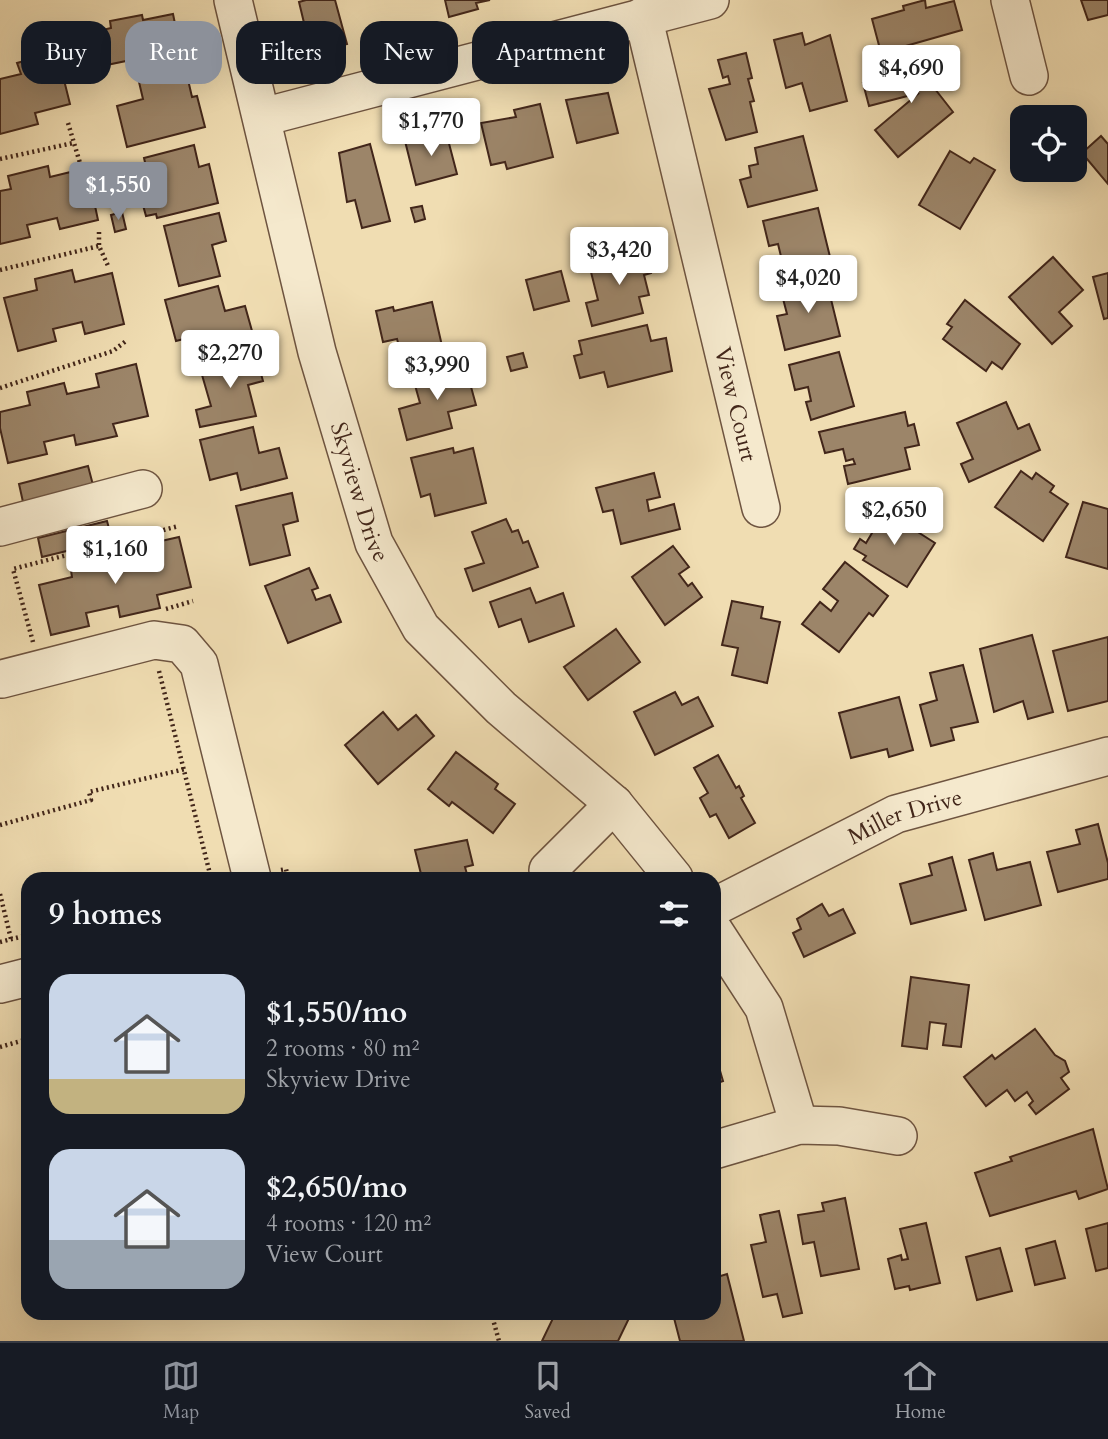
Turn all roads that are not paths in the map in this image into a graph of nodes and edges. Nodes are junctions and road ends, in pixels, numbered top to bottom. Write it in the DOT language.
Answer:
graph roads {
  1 [pos="233,0"];
  2 [pos="710,0"];
  3 [pos="1010,0"];
  4 [pos="643,16"];
  5 [pos="1029,76"];
  6 [pos="262,117"];
  7 [pos="143,489"];
  8 [pos="761,508"];
  9 [pos="0,527"];
  10 [pos="1,677"];
  11 [pos="1108,756"];
  12 [pos="614,804"];
  13 [pos="548,870"];
  14 [pos="251,872"];
  15 [pos="669,872"];
  16 [pos="721,903"];
  17 [pos="721,942"];
  18 [pos="21,979"];
  19 [pos="0,984"];
  20 [pos="799,1125"];
  21 [pos="898,1136"];
  22 [pos="721,1148"];
  1 -- 6 [label="street, Skyview Drive"];
  2 -- 4 [label="street"];
  3 -- 5 [label="street"];
  4 -- 6 [label="street"];
  4 -- 8 [label="street, View Court"];
  6 -- 12 [label="street, Skyview Drive"];
  7 -- 9 [label="street"];
  10 -- 14 [label="street"];
  11 -- 16 [label="street, Miller Drive"];
  12 -- 13 [label="street"];
  12 -- 15 [label="street, Skyview Drive"];
  17 -- 20 [label="street"];
  18 -- 19 [label="street"];
  20 -- 21 [label="street"];
  20 -- 22 [label="street"];
}
